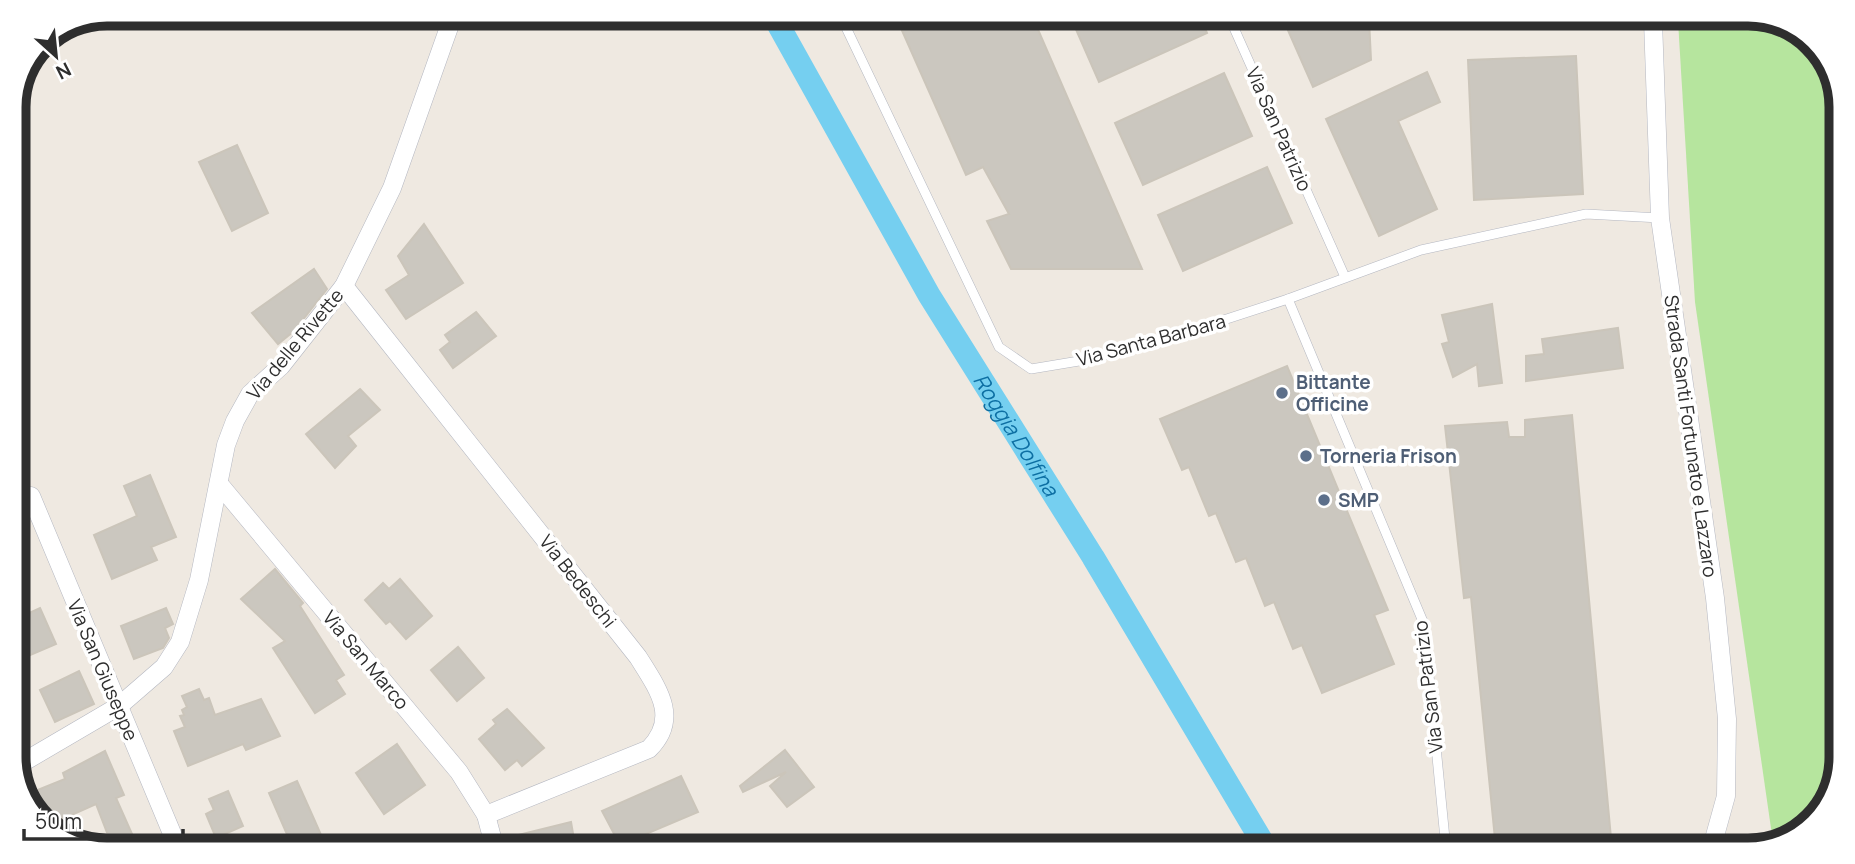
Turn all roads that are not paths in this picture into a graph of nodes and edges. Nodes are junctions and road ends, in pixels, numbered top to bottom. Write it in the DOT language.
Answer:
graph roads {
  1 [pos="449,26"];
  2 [pos="845,26"];
  3 [pos="1233,26"];
  4 [pos="1653,26"];
  5 [pos="1660,218"];
  6 [pos="1345,277"];
  7 [pos="344,286"];
  8 [pos="1288,299"];
  9 [pos="220,485"];
  10 [pos="31,496"];
  11 [pos="119,706"];
  12 [pos="26,761"];
  13 [pos="486,816"];
  14 [pos="174,838"];
  15 [pos="493,838"];
  16 [pos="1445,838"];
  17 [pos="1714,838"];
  1 -- 7 [label="street, Via delle Rivette"];
  2 -- 8 [label="lane, Via Santa Barbara"];
  3 -- 6 [label="lane, Via San Patrizio"];
  4 -- 5 [label="street, Strada Santi Fortunato e Lazzaro"];
  5 -- 6 [label="lane, Via Santa Barbara"];
  5 -- 17 [label="street, Strada Santi Fortunato e Lazzaro"];
  6 -- 8 [label="lane, Via Santa Barbara"];
  7 -- 9 [label="street, Via delle Rivette"];
  7 -- 13 [label="street, Via Bedeschi"];
  8 -- 16 [label="lane, Via San Patrizio"];
  9 -- 11 [label="street, Via delle Rivette"];
  9 -- 13 [label="street, Via San Marco"];
  10 -- 11 [label="street, Via San Giuseppe"];
  11 -- 12 [label="street, Via delle Rivette"];
  11 -- 14 [label="street, Via San Giuseppe"];
  13 -- 15 [label="street, Via San Marco"];
}
